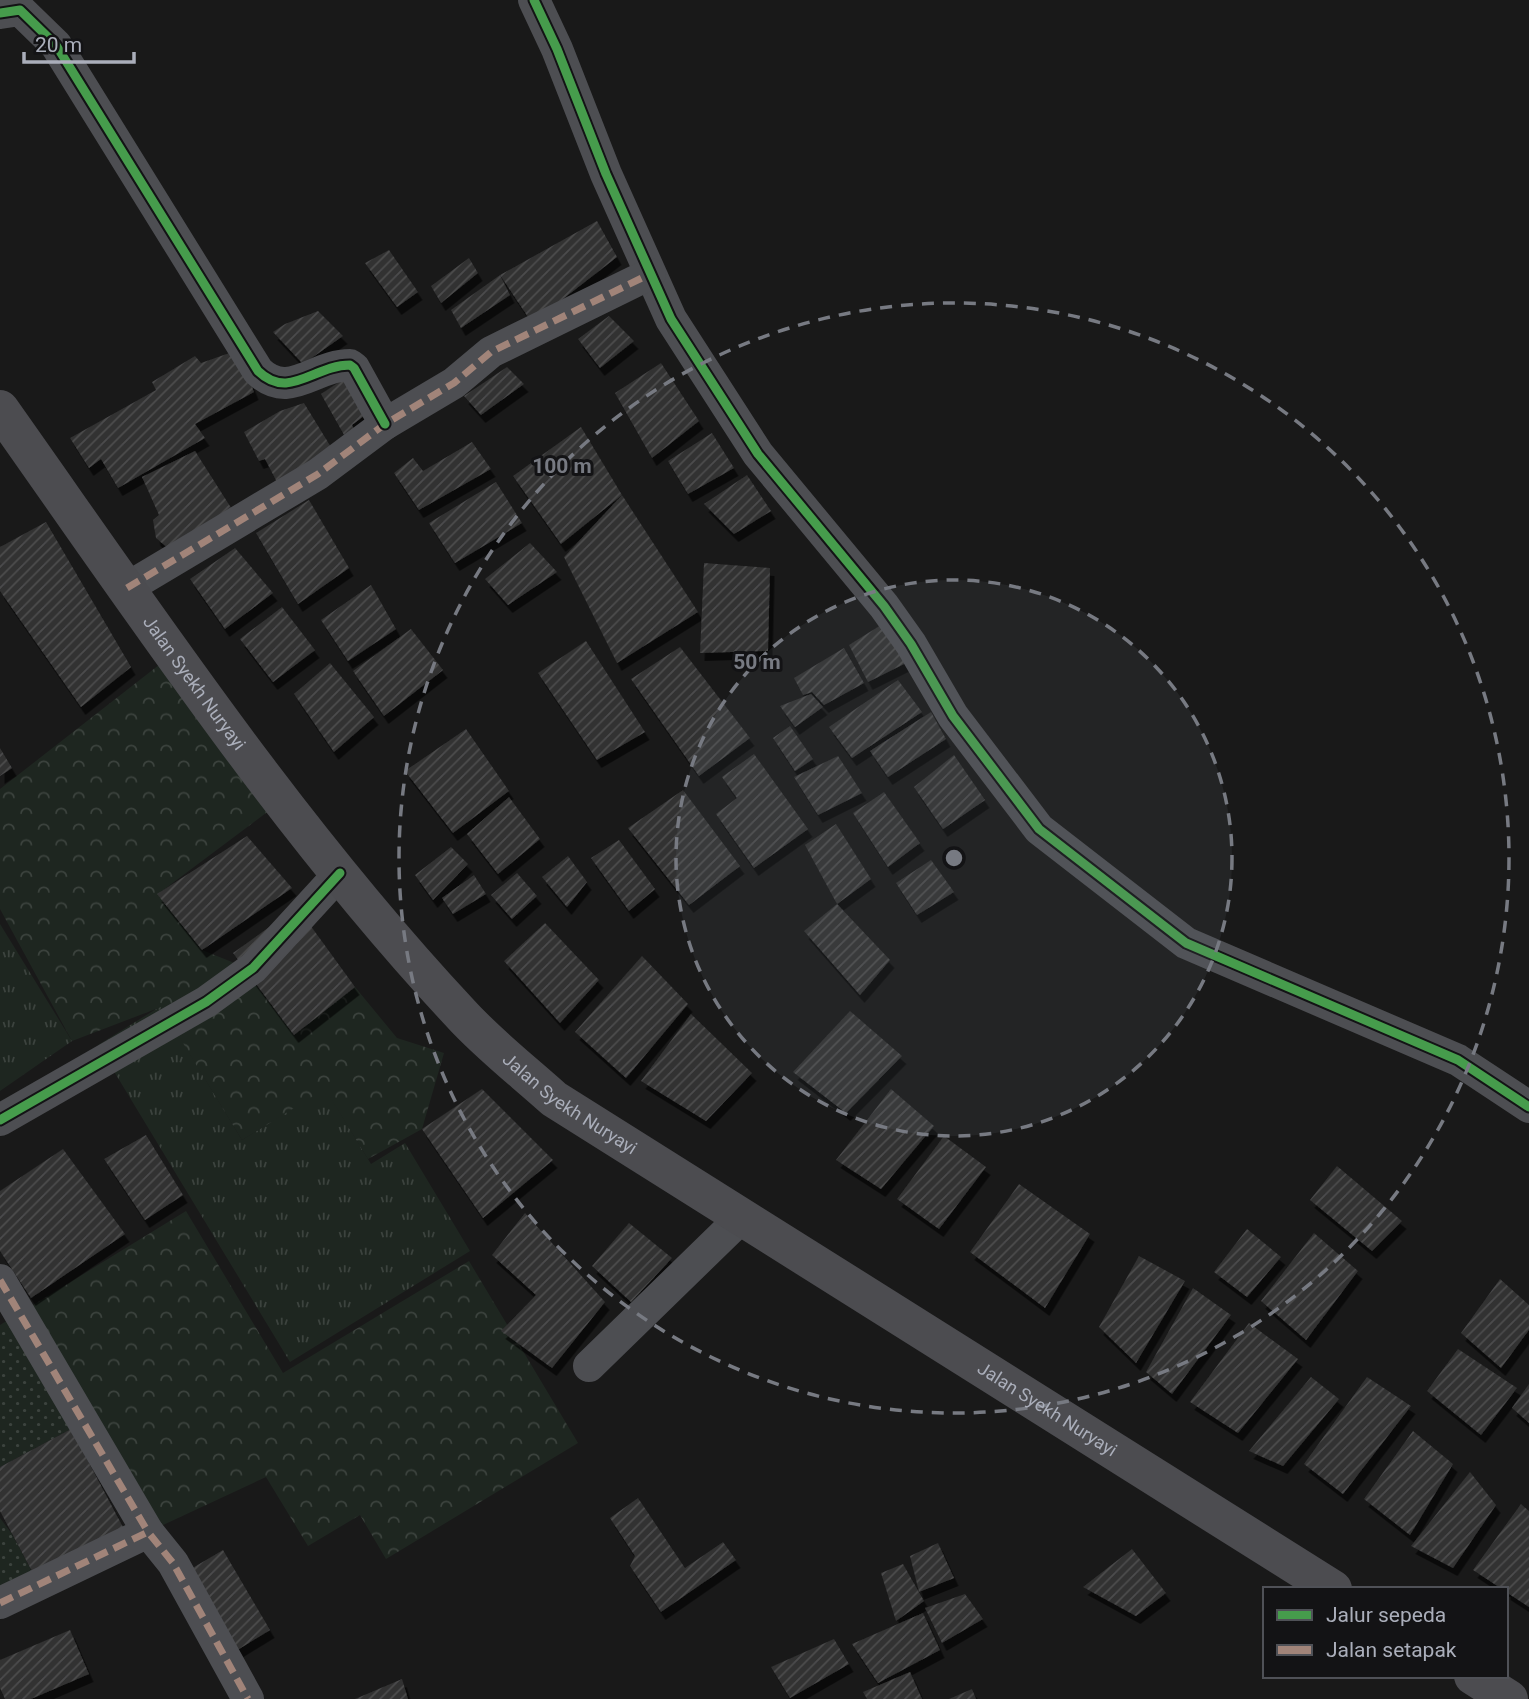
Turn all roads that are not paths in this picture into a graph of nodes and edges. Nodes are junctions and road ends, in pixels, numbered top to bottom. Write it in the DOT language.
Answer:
graph roads {
  1 [pos="534,0"];
  2 [pos="0,13"];
  3 [pos="639,279"];
  4 [pos="0,409"];
  5 [pos="385,424"];
  6 [pos="127,588"];
  7 [pos="340,873"];
  8 [pos="1529,1107"];
  9 [pos="0,1121"];
  10 [pos="741,1217"];
  11 [pos="0,1280"];
  12 [pos="589,1366"];
  13 [pos="148,1532"];
  14 [pos="1330,1587"];
  15 [pos="0,1603"];
  16 [pos="1476,1678"];
  17 [pos="248,1699"];
  18 [pos="1509,1699"];
  1 -- 3 [label="street"];
  2 -- 5 [label="street"];
  3 -- 5 [label="street"];
  3 -- 8 [label="street"];
  4 -- 6 [label="main road, Jalan Syekh Nuryayi"];
  5 -- 6 [label="street"];
  6 -- 7 [label="main road, Jalan Syekh Nuryayi"];
  7 -- 9 [label="street"];
  7 -- 10 [label="main road, Jalan Syekh Nuryayi"];
  10 -- 12 [label="street"];
  10 -- 14 [label="main road, Jalan Syekh Nuryayi"];
  11 -- 13 [label="street"];
  13 -- 15 [label="street"];
  13 -- 17 [label="street"];
  16 -- 18 [label="main road"];
}
